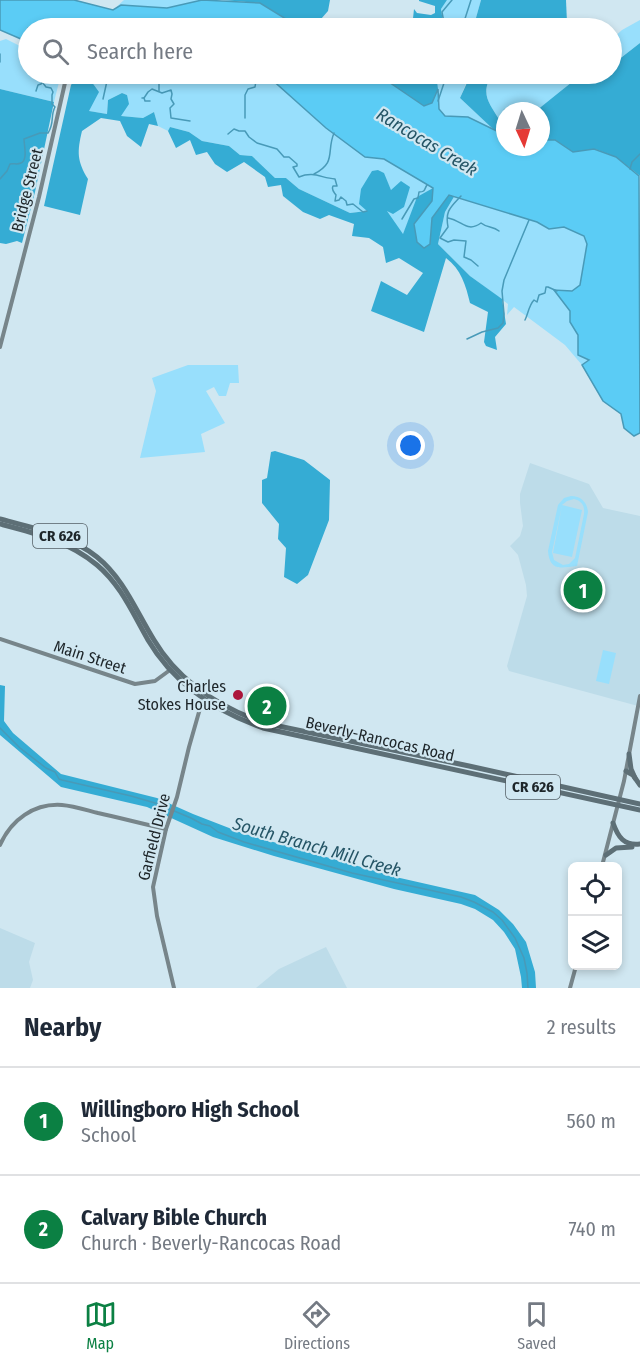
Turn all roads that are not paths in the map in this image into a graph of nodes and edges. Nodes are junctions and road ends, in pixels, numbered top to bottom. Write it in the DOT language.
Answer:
graph roads {
  1 [pos="65,84"];
  2 [pos="0,347"];
  3 [pos="0,519"];
  4 [pos="0,524"];
  5 [pos="109,573"];
  6 [pos="0,639"];
  7 [pos="151,641"];
  8 [pos="170,670"];
  9 [pos="204,696"];
  10 [pos="640,696"];
  11 [pos="629,754"];
  12 [pos="626,771"];
  13 [pos="635,778"];
  14 [pos="640,785"];
  15 [pos="618,802"];
  16 [pos="639,809"];
  17 [pos="613,824"];
  18 [pos="166,829"];
  19 [pos="0,845"];
  20 [pos="640,845"];
  21 [pos="606,855"];
  22 [pos="604,862"];
  23 [pos="575,970"];
  24 [pos="174,988"];
  25 [pos="570,988"];
  1 -- 2 [label="street, Bridge Street"];
  3 -- 5 [label="main road, CR 626"];
  4 -- 5 [label="main road, CR 626"];
  5 -- 7 [label="main road, Beverly-Rancocas Road / CR 626"];
  6 -- 8 [label="street, Main Street"];
  7 -- 8 [label="main road, Beverly-Rancocas Road / CR 626"];
  7 -- 9 [label="main road, Beverly-Rancocas Road / CR 626"];
  8 -- 9 [label="main road, Beverly-Rancocas Road / CR 626"];
  9 -- 15 [label="main road, Beverly-Rancocas Road / CR 626"];
  9 -- 18 [label="street, Garfield Drive"];
  10 -- 11 [label="street"];
  11 -- 12 [label="street"];
  11 -- 13 [label="main road"];
  12 -- 13 [label="main road"];
  12 -- 15 [label="street"];
  13 -- 14 [label="main road"];
  15 -- 16 [label="main road, Beverly-Rancocas Road / CR 626"];
  15 -- 17 [label="street"];
  17 -- 20 [label="main road"];
  17 -- 21 [label="street"];
  18 -- 19 [label="street"];
  18 -- 24 [label="street, Garfield Drive"];
  20 -- 21 [label="main road"];
  21 -- 22 [label="street"];
  23 -- 25 [label="street"];
}
